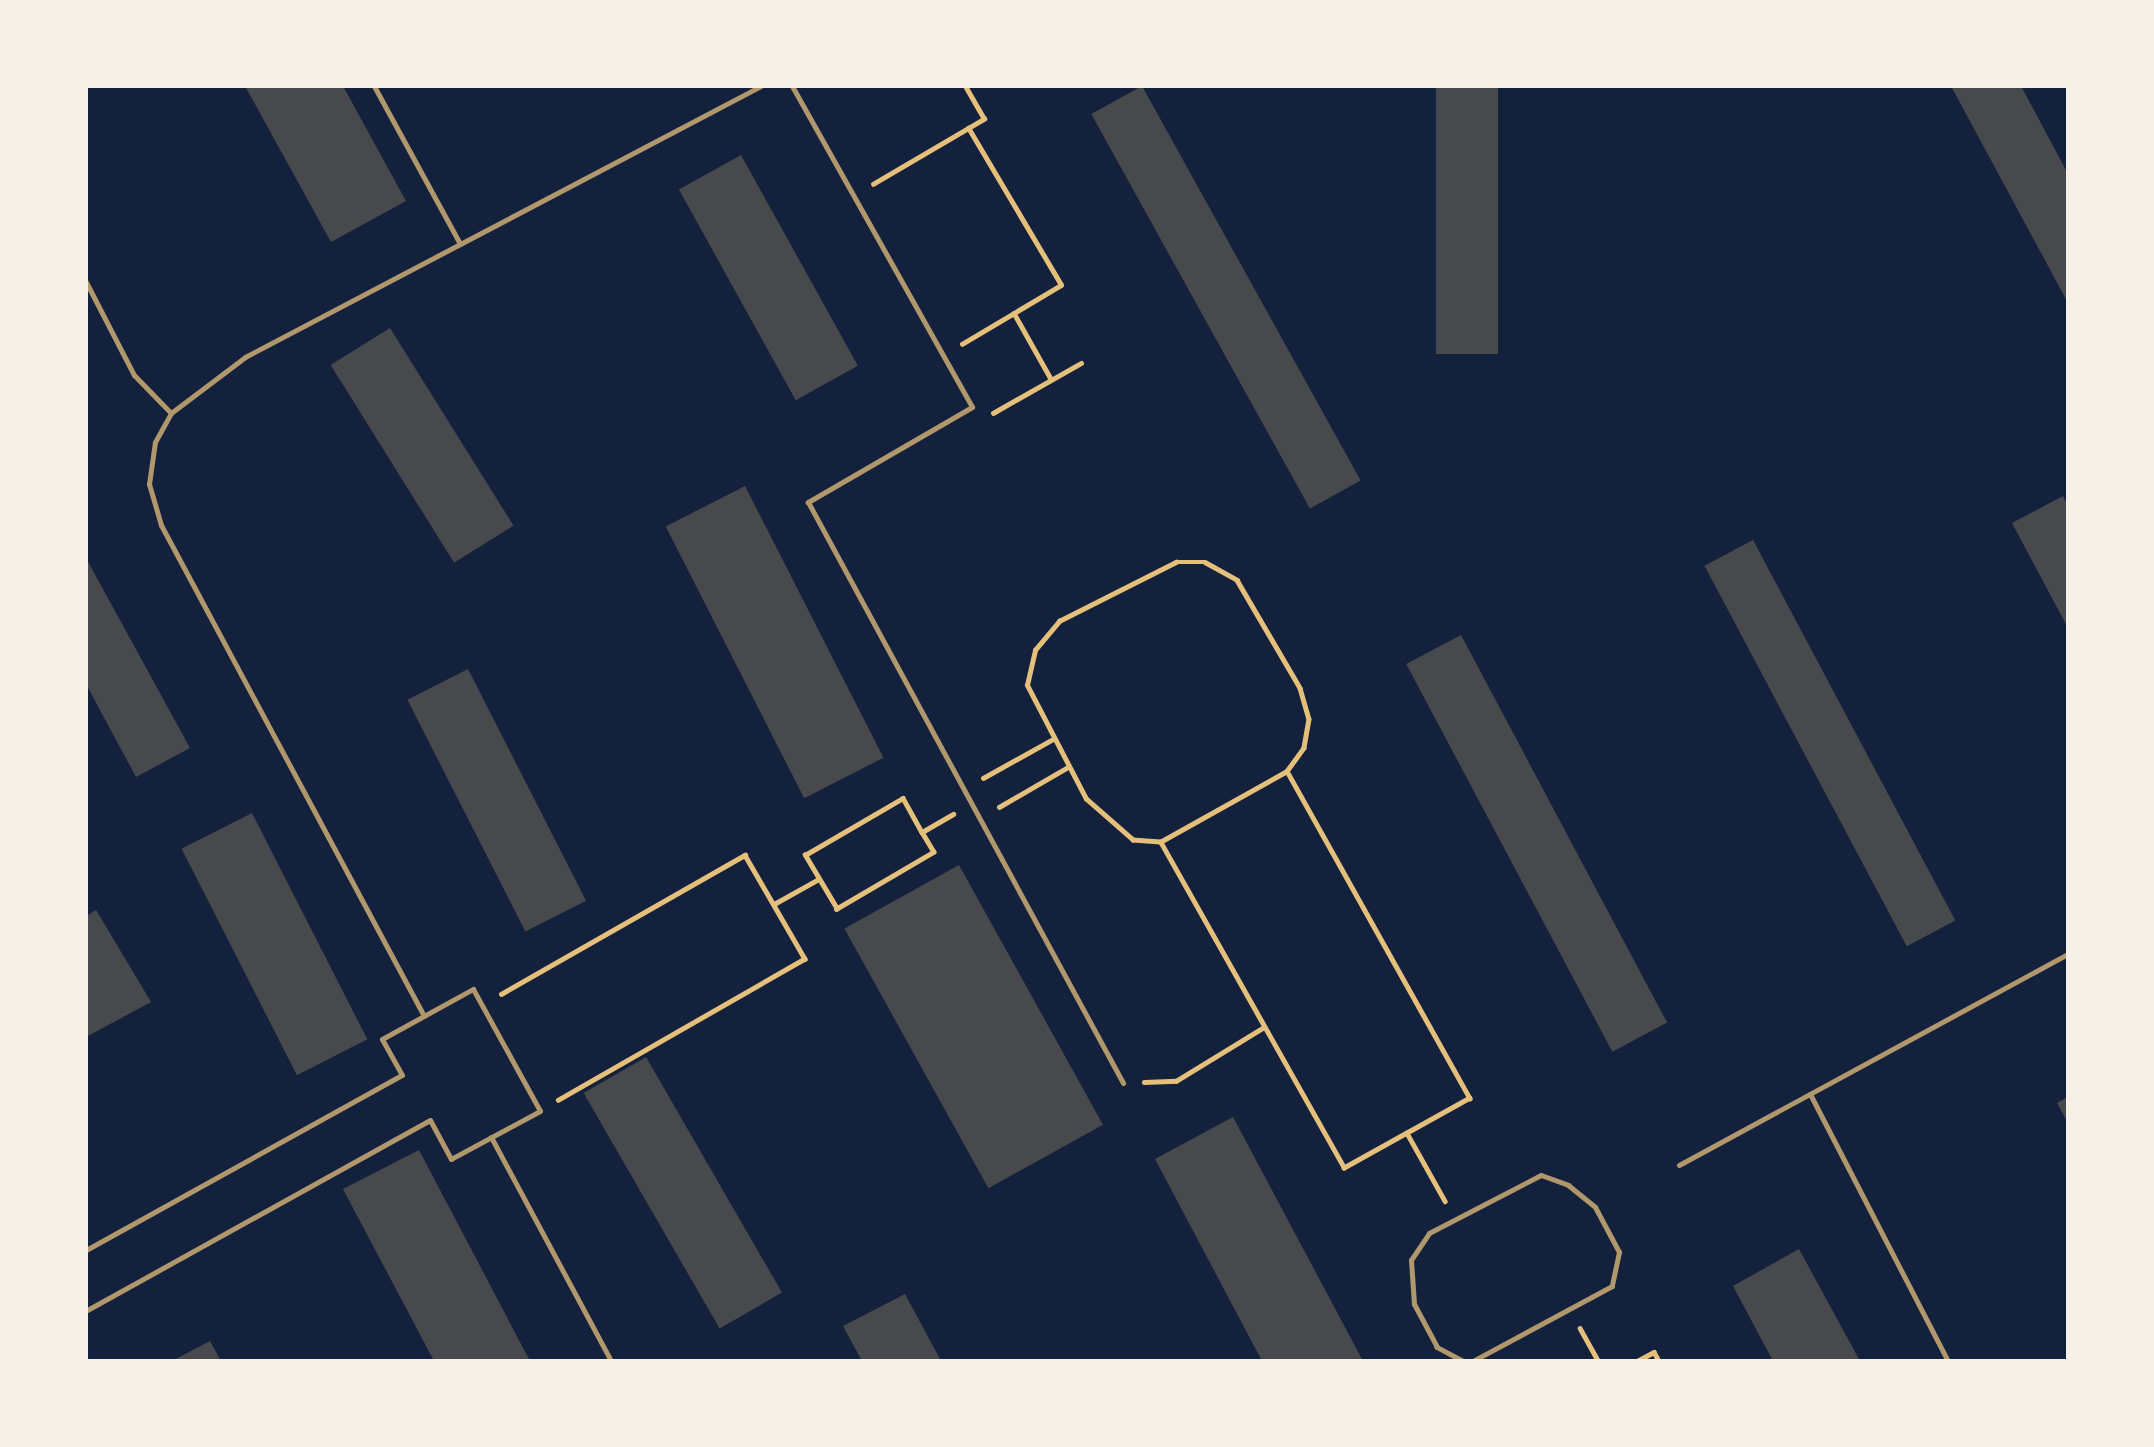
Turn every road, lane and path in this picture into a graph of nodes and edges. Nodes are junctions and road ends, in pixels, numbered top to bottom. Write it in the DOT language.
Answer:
graph roads {
  1 [pos="374,86"];
  2 [pos="761,86"];
  3 [pos="792,86"];
  4 [pos="965,86"];
  5 [pos="968,128"];
  6 [pos="853,195"];
  7 [pos="460,244"];
  8 [pos="86,282"];
  9 [pos="1014,313"];
  10 [pos="943,355"];
  11 [pos="1081,363"];
  12 [pos="1051,380"];
  13 [pos="972,407"];
  14 [pos="171,413"];
  15 [pos="1052,739"];
  16 [pos="1068,767"];
  17 [pos="1287,771"];
  18 [pos="964,789"];
  19 [pos="972,803"];
  20 [pos="980,818"];
  21 [pos="922,832"];
  22 [pos="1160,842"];
  23 [pos="819,879"];
  24 [pos="774,904"];
  25 [pos="2068,954"];
  26 [pos="481,1006"];
  27 [pos="424,1016"];
  28 [pos="1264,1027"];
  29 [pos="1123,1083"];
  30 [pos="1810,1094"];
  31 [pos="540,1111"];
  32 [pos="1407,1133"];
  33 [pos="491,1137"];
  34 [pos="1679,1165"];
  35 [pos="1456,1220"];
  36 [pos="86,1250"];
  37 [pos="1569,1309"];
  38 [pos="86,1311"];
  39 [pos="611,1361"];
  40 [pos="1463,1361"];
  41 [pos="1473,1361"];
  42 [pos="1598,1361"];
  43 [pos="1637,1361"];
  44 [pos="1659,1361"];
  45 [pos="1948,1361"];
  1 -- 7 [label="lane"];
  2 -- 7 [label="lane"];
  3 -- 6 [label="lane"];
  4 -- 5 [label="path"];
  5 -- 6 [label="path"];
  5 -- 9 [label="path"];
  6 -- 10 [label="lane"];
  7 -- 14 [label="lane"];
  8 -- 14 [label="lane"];
  9 -- 10 [label="path"];
  9 -- 12 [label="path"];
  10 -- 13 [label="lane"];
  11 -- 12 [label="path"];
  12 -- 13 [label="path"];
  13 -- 18 [label="lane"];
  14 -- 27 [label="lane"];
  15 -- 16 [label="path"];
  15 -- 17 [label="path"];
  15 -- 18 [label="path"];
  16 -- 20 [label="path"];
  16 -- 22 [label="path"];
  17 -- 22 [label="path"];
  17 -- 32 [label="path"];
  18 -- 19 [label="lane"];
  19 -- 20 [label="lane"];
  19 -- 21 [label="path"];
  20 -- 29 [label="lane"];
  21 -- 23 [label="path"];
  21 -- 23 [label="path"];
  22 -- 28 [label="path"];
  23 -- 24 [label="path"];
  24 -- 26 [label="path"];
  24 -- 31 [label="path"];
  25 -- 30 [label="lane"];
  26 -- 27 [label="lane"];
  26 -- 31 [label="lane"];
  27 -- 36 [label="lane"];
  28 -- 29 [label="path"];
  28 -- 32 [label="path"];
  30 -- 34 [label="lane"];
  30 -- 45 [label="lane"];
  31 -- 33 [label="lane"];
  32 -- 35 [label="path"];
  33 -- 38 [label="lane"];
  33 -- 39 [label="lane"];
  35 -- 37 [label="lane"];
  35 -- 40 [label="lane"];
  37 -- 41 [label="lane"];
  37 -- 42 [label="path"];
  43 -- 44 [label="path"];
}
